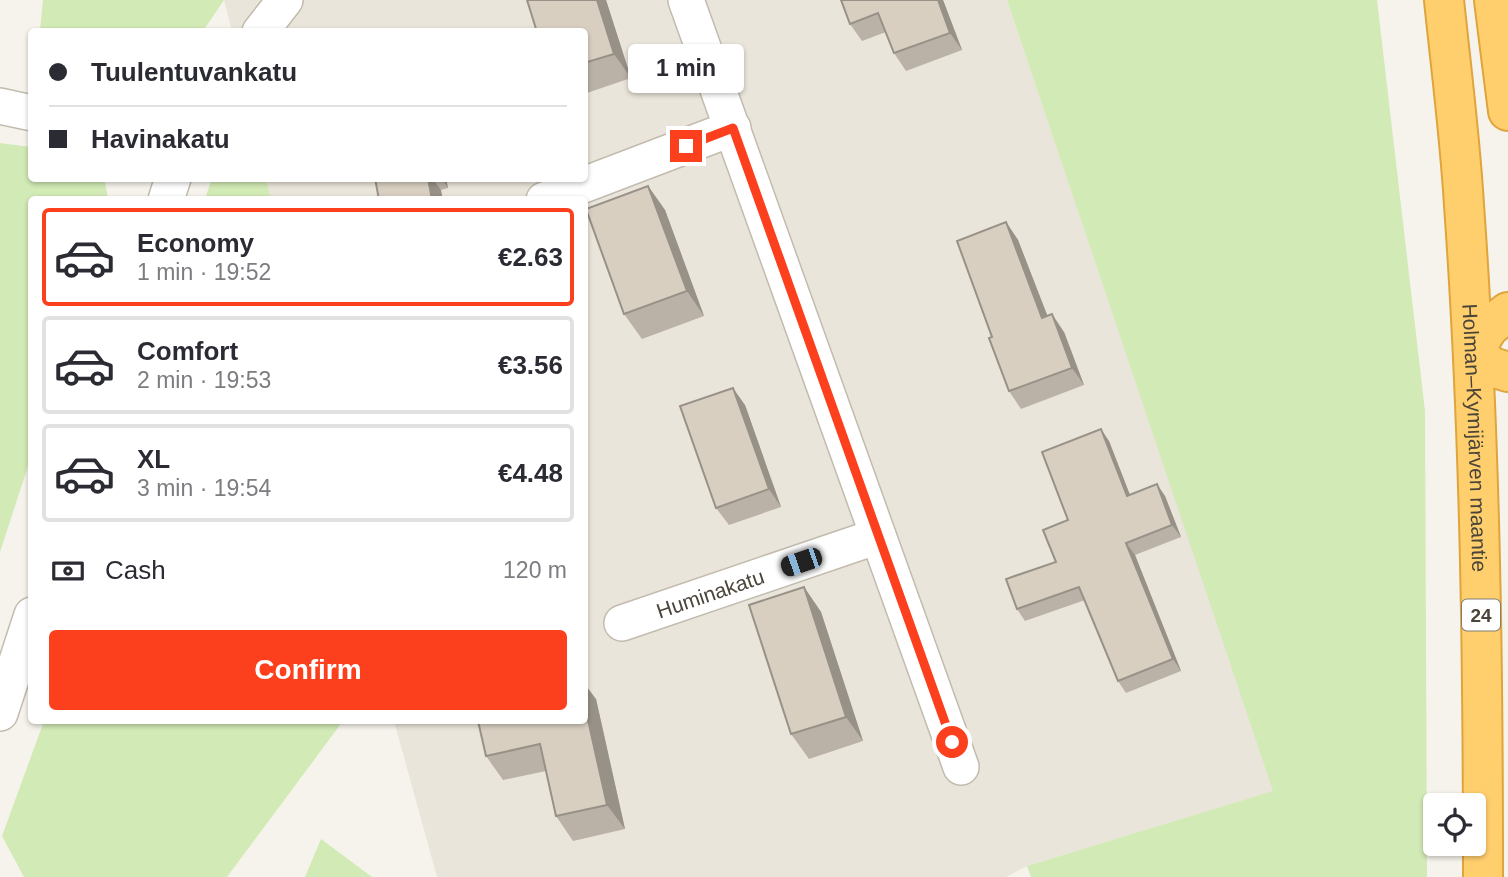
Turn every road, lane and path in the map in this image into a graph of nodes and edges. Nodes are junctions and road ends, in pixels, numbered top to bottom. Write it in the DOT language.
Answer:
graph roads {
  1 [pos="285,0"];
  2 [pos="686,0"];
  3 [pos="1444,0"];
  4 [pos="1494,0"];
  5 [pos="263,28"];
  6 [pos="0,106"];
  7 [pos="1508,111"];
  8 [pos="28,112"];
  9 [pos="733,128"];
  10 [pos="554,196"];
  11 [pos="1508,312"];
  12 [pos="1473,352"];
  13 [pos="1508,372"];
  14 [pos="878,536"];
  15 [pos="622,623"];
  16 [pos="28,627"];
  17 [pos="0,713"];
  18 [pos="961,768"];
  19 [pos="1483,877"];
  1 -- 5 [label="street"];
  2 -- 9 [label="street"];
  3 -- 12 [label="highway, Holman–Kymijärven maantie / 24"];
  4 -- 7 [label="highway"];
  6 -- 8 [label="street"];
  9 -- 10 [label="street"];
  9 -- 14 [label="street"];
  11 -- 12 [label="highway"];
  12 -- 13 [label="highway"];
  12 -- 19 [label="highway, Holman–Kymijärven maantie / 24"];
  14 -- 15 [label="street, Huminakatu"];
  14 -- 18 [label="street"];
  16 -- 17 [label="street"];
}
